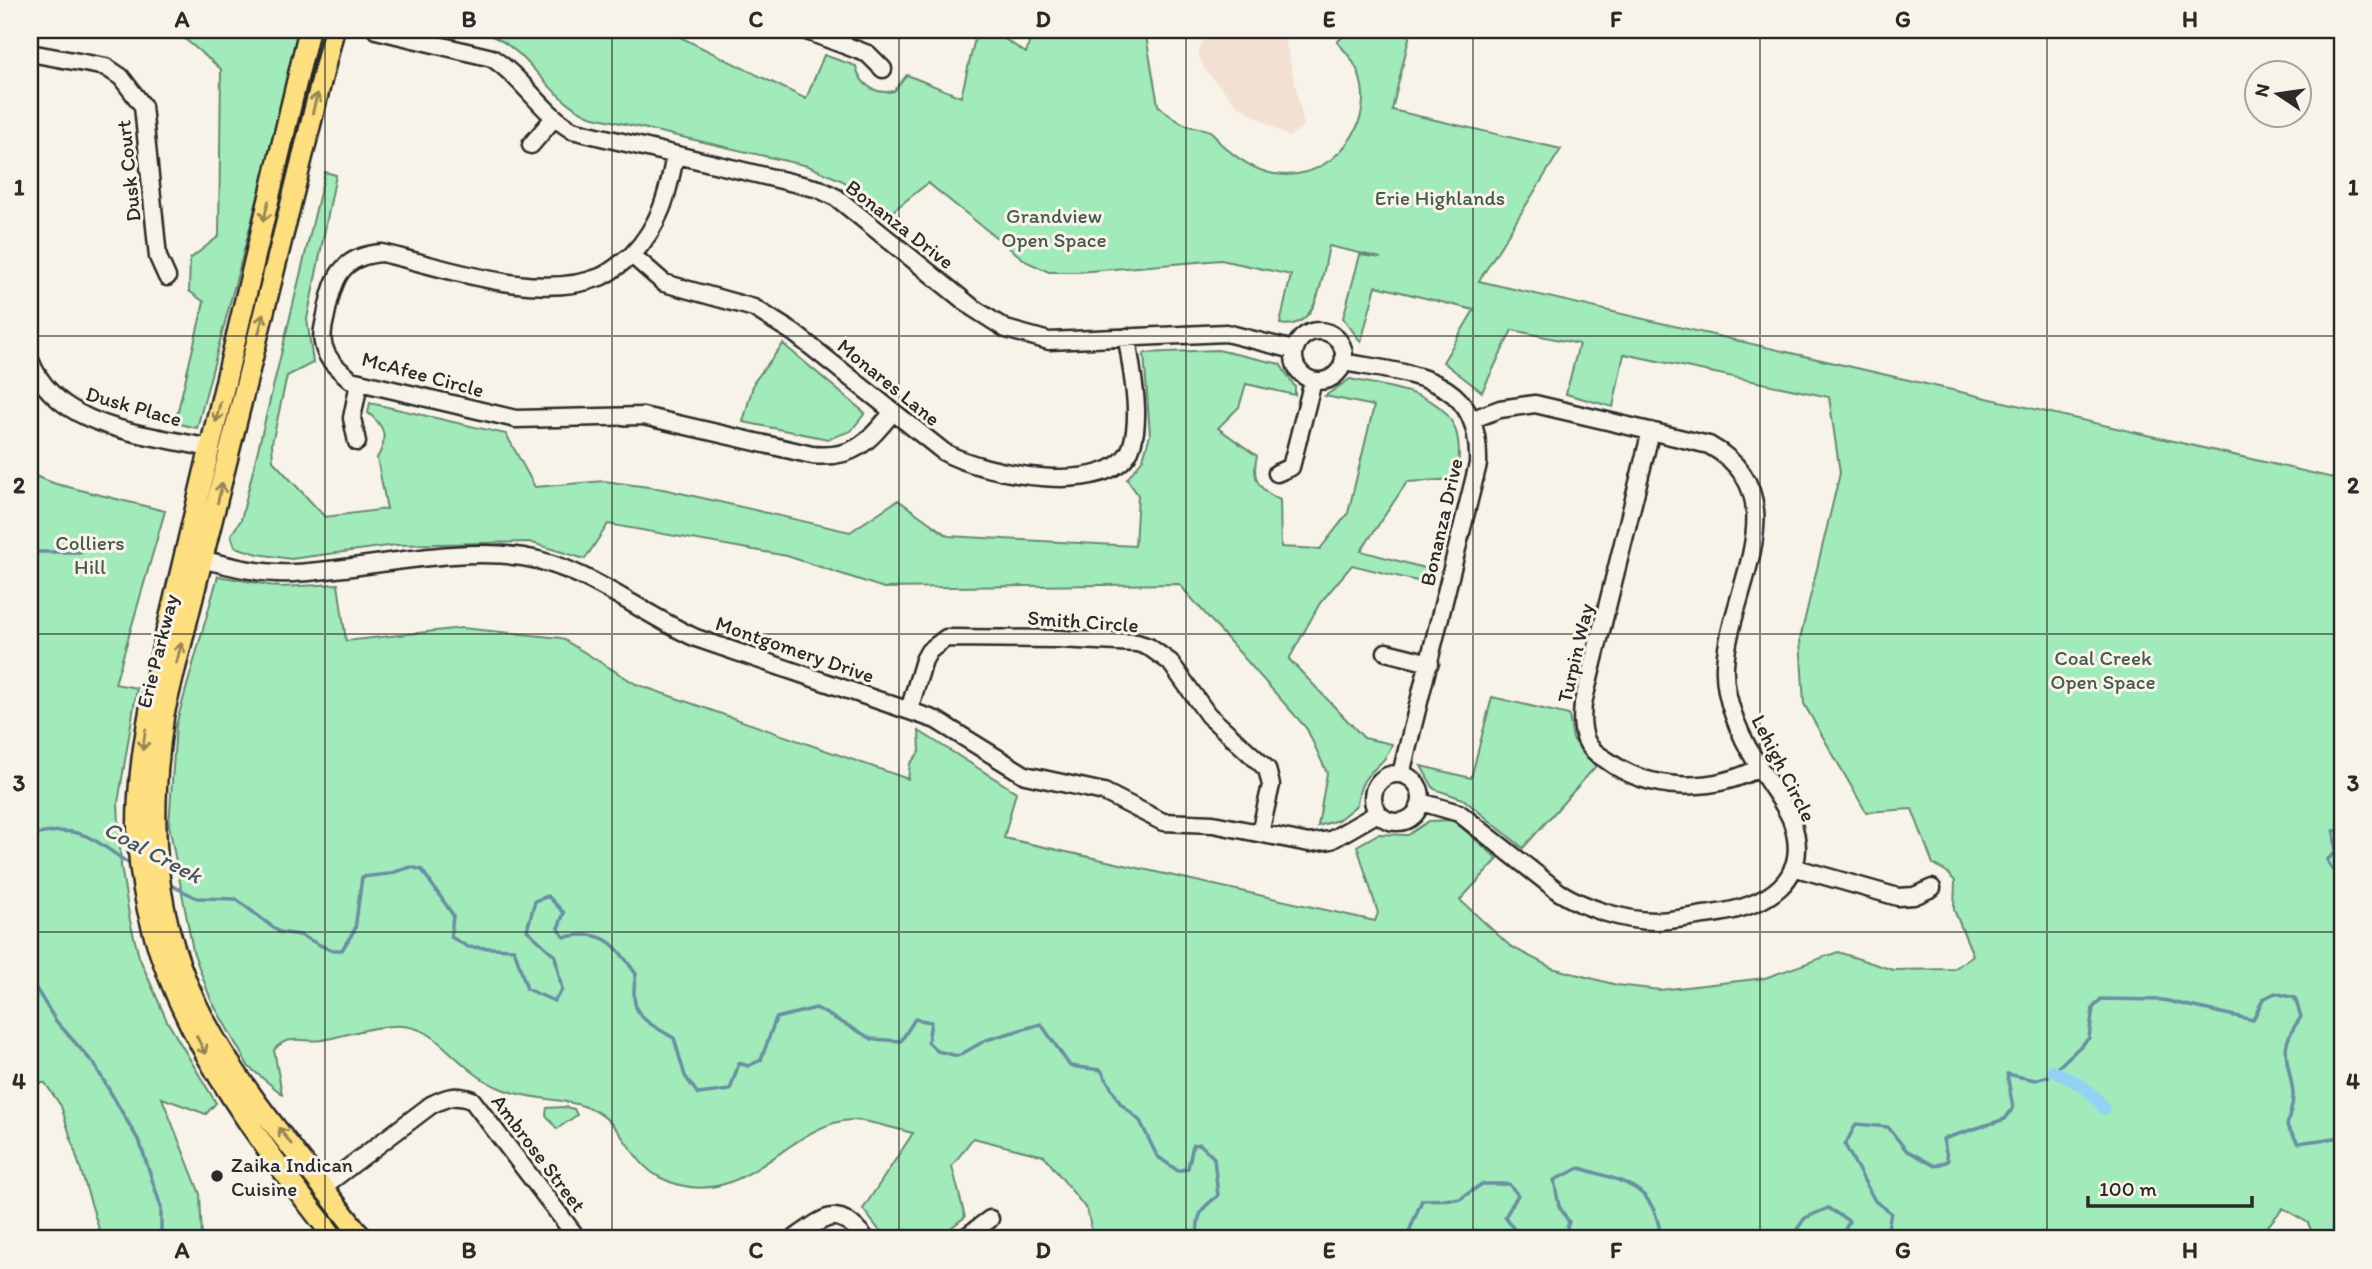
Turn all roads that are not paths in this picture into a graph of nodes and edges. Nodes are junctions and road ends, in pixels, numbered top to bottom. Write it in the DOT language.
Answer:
graph roads {
  1 [pos="309,30"];
  2 [pos="334,30"];
  3 [pos="376,30"];
  4 [pos="804,30"];
  5 [pos="447,38"];
  6 [pos="30,53"];
  7 [pos="883,69"];
  8 [pos="553,119"];
  9 [pos="531,145"];
  10 [pos="675,155"];
  11 [pos="632,255"];
  12 [pos="167,277"];
  13 [pos="1127,337"];
  14 [pos="1294,349"];
  15 [pos="30,360"];
  16 [pos="1343,362"];
  17 [pos="1313,381"];
  18 [pos="359,383"];
  19 [pos="893,412"];
  20 [pos="1473,419"];
  21 [pos="1651,431"];
  22 [pos="357,442"];
  23 [pos="209,448"];
  24 [pos="1277,473"];
  25 [pos="183,554"];
  26 [pos="204,559"];
  27 [pos="1386,652"];
  28 [pos="1431,659"];
  29 [pos="909,710"];
  30 [pos="1759,768"];
  31 [pos="1401,774"];
  32 [pos="1421,802"];
  33 [pos="146,808"];
  34 [pos="1378,813"];
  35 [pos="1260,833"];
  36 [pos="1793,867"];
  37 [pos="1932,888"];
  38 [pos="165,940"];
  39 [pos="324,1186"];
  40 [pos="990,1219"];
  41 [pos="335,1239"];
  42 [pos="363,1239"];
  43 [pos="578,1239"];
  44 [pos="794,1239"];
  45 [pos="866,1239"];
  46 [pos="963,1239"];
  1 -- 23 [label="main road, Erie Parkway, one-way"];
  26 -- 2 [label="main road, Erie Parkway, one-way"];
  3 -- 5 [label="street, Bonanza Drive"];
  4 -- 7 [label="street"];
  5 -- 8 [label="street, Bonanza Drive"];
  6 -- 12 [label="street, Dusk Court"];
  8 -- 9 [label="street"];
  8 -- 10 [label="street, Bonanza Drive"];
  10 -- 11 [label="street"];
  10 -- 13 [label="street, Bonanza Drive"];
  11 -- 18 [label="street, McAfee Circle"];
  11 -- 19 [label="street, Monares Lane"];
  13 -- 14 [label="street, Bonanza Drive"];
  13 -- 19 [label="street, Monares Lane"];
  14 -- 16 [label="street"];
  14 -- 17 [label="street"];
  15 -- 23 [label="street, Dusk Place"];
  16 -- 17 [label="street"];
  16 -- 20 [label="street"];
  17 -- 24 [label="street"];
  18 -- 19 [label="street, McAfee Circle"];
  18 -- 22 [label="street"];
  20 -- 21 [label="street, Lehigh Circle"];
  20 -- 28 [label="street, Bonanza Drive"];
  21 -- 30 [label="street, Lehigh Circle"];
  21 -- 30 [label="street, Turpin Way"];
  23 -- 25 [label="main road, Erie Parkway"];
  25 -- 26 [label="street, Montgomery Drive"];
  25 -- 33 [label="main road, Erie Parkway, one-way"];
  26 -- 29 [label="street, Montgomery Drive"];
  33 -- 26 [label="main road, Erie Parkway, one-way"];
  27 -- 28 [label="street"];
  28 -- 31 [label="street"];
  29 -- 35 [label="street, Montgomery Drive"];
  29 -- 35 [label="street, Smith Circle"];
  30 -- 36 [label="street, Lehigh Circle"];
  31 -- 32 [label="street"];
  31 -- 34 [label="street"];
  32 -- 34 [label="street"];
  32 -- 36 [label="street"];
  33 -- 38 [label="main road, Erie Parkway"];
  34 -- 35 [label="street, Montgomery Drive"];
  36 -- 37 [label="street"];
  39 -- 38 [label="main road, Erie Parkway, one-way"];
  38 -- 41 [label="main road, Erie Parkway, one-way"];
  39 -- 42 [label="main road, Erie Parkway"];
  39 -- 43 [label="street, Ambrose Street"];
  40 -- 46 [label="street"];
  44 -- 45 [label="street"];
}
